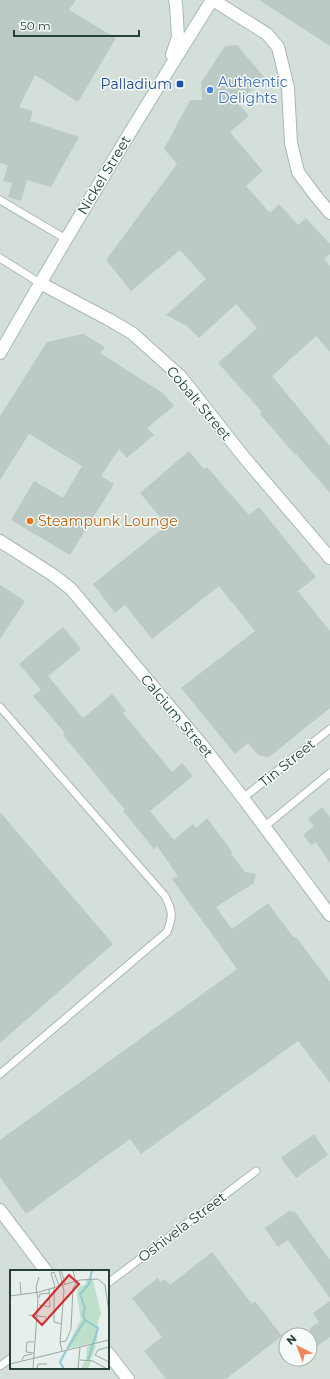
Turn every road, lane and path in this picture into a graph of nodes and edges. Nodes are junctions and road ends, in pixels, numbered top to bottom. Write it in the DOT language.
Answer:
graph roads {
  1 [pos="175,0"];
  2 [pos="213,0"];
  3 [pos="166,73"];
  4 [pos="0,200"];
  5 [pos="330,213"];
  6 [pos="66,239"];
  7 [pos="0,258"];
  8 [pos="40,283"];
  9 [pos="0,353"];
  10 [pos="0,541"];
  11 [pos="330,558"];
  12 [pos="0,706"];
  13 [pos="330,729"];
  14 [pos="330,772"];
  15 [pos="243,798"];
  16 [pos="264,827"];
  17 [pos="330,915"];
  18 [pos="0,1074"];
  19 [pos="256,1171"];
  20 [pos="0,1210"];
  21 [pos="45,1270"];
  22 [pos="109,1282"];
  23 [pos="109,1354"];
  24 [pos="10,1359"];
  25 [pos="0,1366"];
  26 [pos="128,1379"];
  1 -- 3 [label="street"];
  2 -- 3 [label="street, Nickel Street"];
  2 -- 5 [label="street"];
  3 -- 6 [label="street, Nickel Street"];
  4 -- 6 [label="lane"];
  6 -- 8 [label="street, Nickel Street"];
  7 -- 8 [label="lane"];
  8 -- 9 [label="street, Nickel Street"];
  8 -- 11 [label="street, Cobalt Street"];
  10 -- 15 [label="street, Calcium Street"];
  12 -- 18 [label="lane"];
  13 -- 15 [label="lane, Tin Street"];
  14 -- 16 [label="lane"];
  15 -- 16 [label="street, Calcium Street"];
  16 -- 17 [label="street, Calcium Street"];
  19 -- 22 [label="lane, Oshivela Street"];
  20 -- 21 [label="street"];
  23 -- 26 [label="street"];
  24 -- 25 [label="lane"];
}
